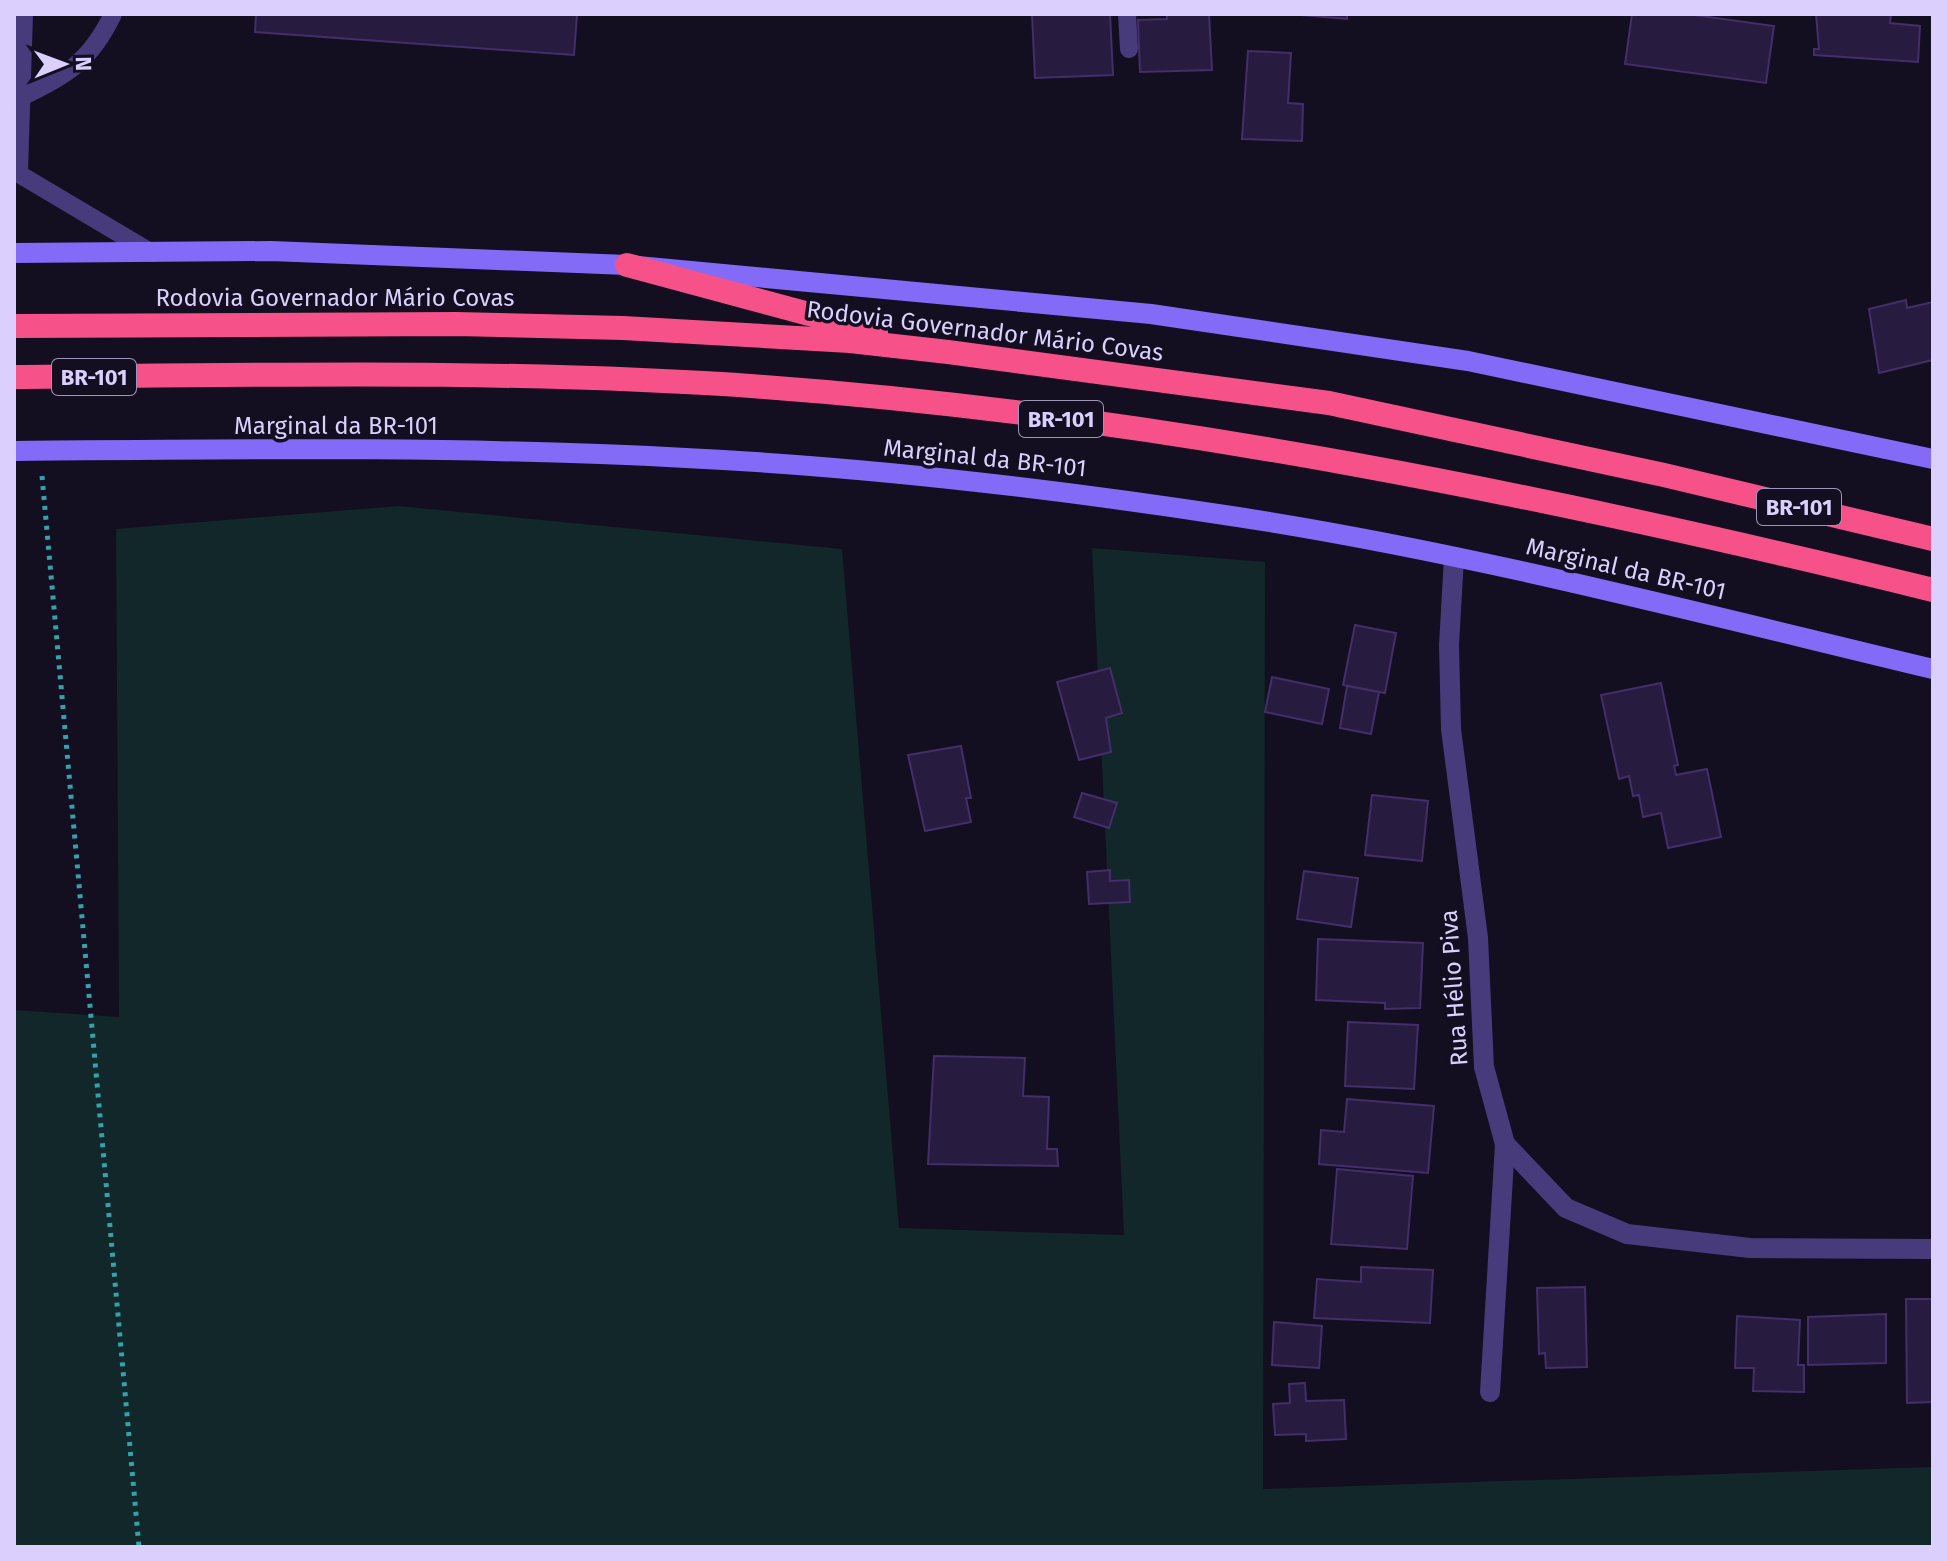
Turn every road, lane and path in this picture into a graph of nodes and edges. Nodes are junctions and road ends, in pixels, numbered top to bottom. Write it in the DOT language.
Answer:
graph roads {
  1 [pos="24,14"];
  2 [pos="113,14"];
  3 [pos="1127,14"];
  4 [pos="1129,49"];
  5 [pos="21,97"];
  6 [pos="16,171"];
  7 [pos="14,253"];
  8 [pos="152,253"];
  9 [pos="627,265"];
  10 [pos="14,326"];
  11 [pos="948,352"];
  12 [pos="14,377"];
  13 [pos="14,451"];
  14 [pos="39,451"];
  15 [pos="1933,459"];
  16 [pos="1933,539"];
  17 [pos="1454,557"];
  18 [pos="1933,590"];
  19 [pos="1933,669"];
  20 [pos="1505,1144"];
  21 [pos="1933,1249"];
  22 [pos="1490,1392"];
  23 [pos="139,1547"];
  1 -- 5 [label="lane"];
  2 -- 5 [label="lane"];
  3 -- 4 [label="lane"];
  5 -- 6 [label="lane"];
  6 -- 8 [label="lane"];
  7 -- 8 [label="main road"];
  8 -- 9 [label="main road"];
  9 -- 11 [label="highway"];
  9 -- 15 [label="main road"];
  10 -- 11 [label="highway, Rodovia Governador Mário Covas / BR-101"];
  11 -- 16 [label="highway, Rodovia Governador Mário Covas / BR-101"];
  12 -- 18 [label="highway, BR-101"];
  13 -- 14 [label="main road, Marginal da BR-101"];
  14 -- 17 [label="main road, Marginal da BR-101"];
  14 -- 23 [label="path"];
  17 -- 19 [label="main road, Marginal da BR-101"];
  17 -- 20 [label="street, Rua Hélio Piva"];
  20 -- 21 [label="street, Rua Hélio Piva"];
  20 -- 22 [label="street"];
}
